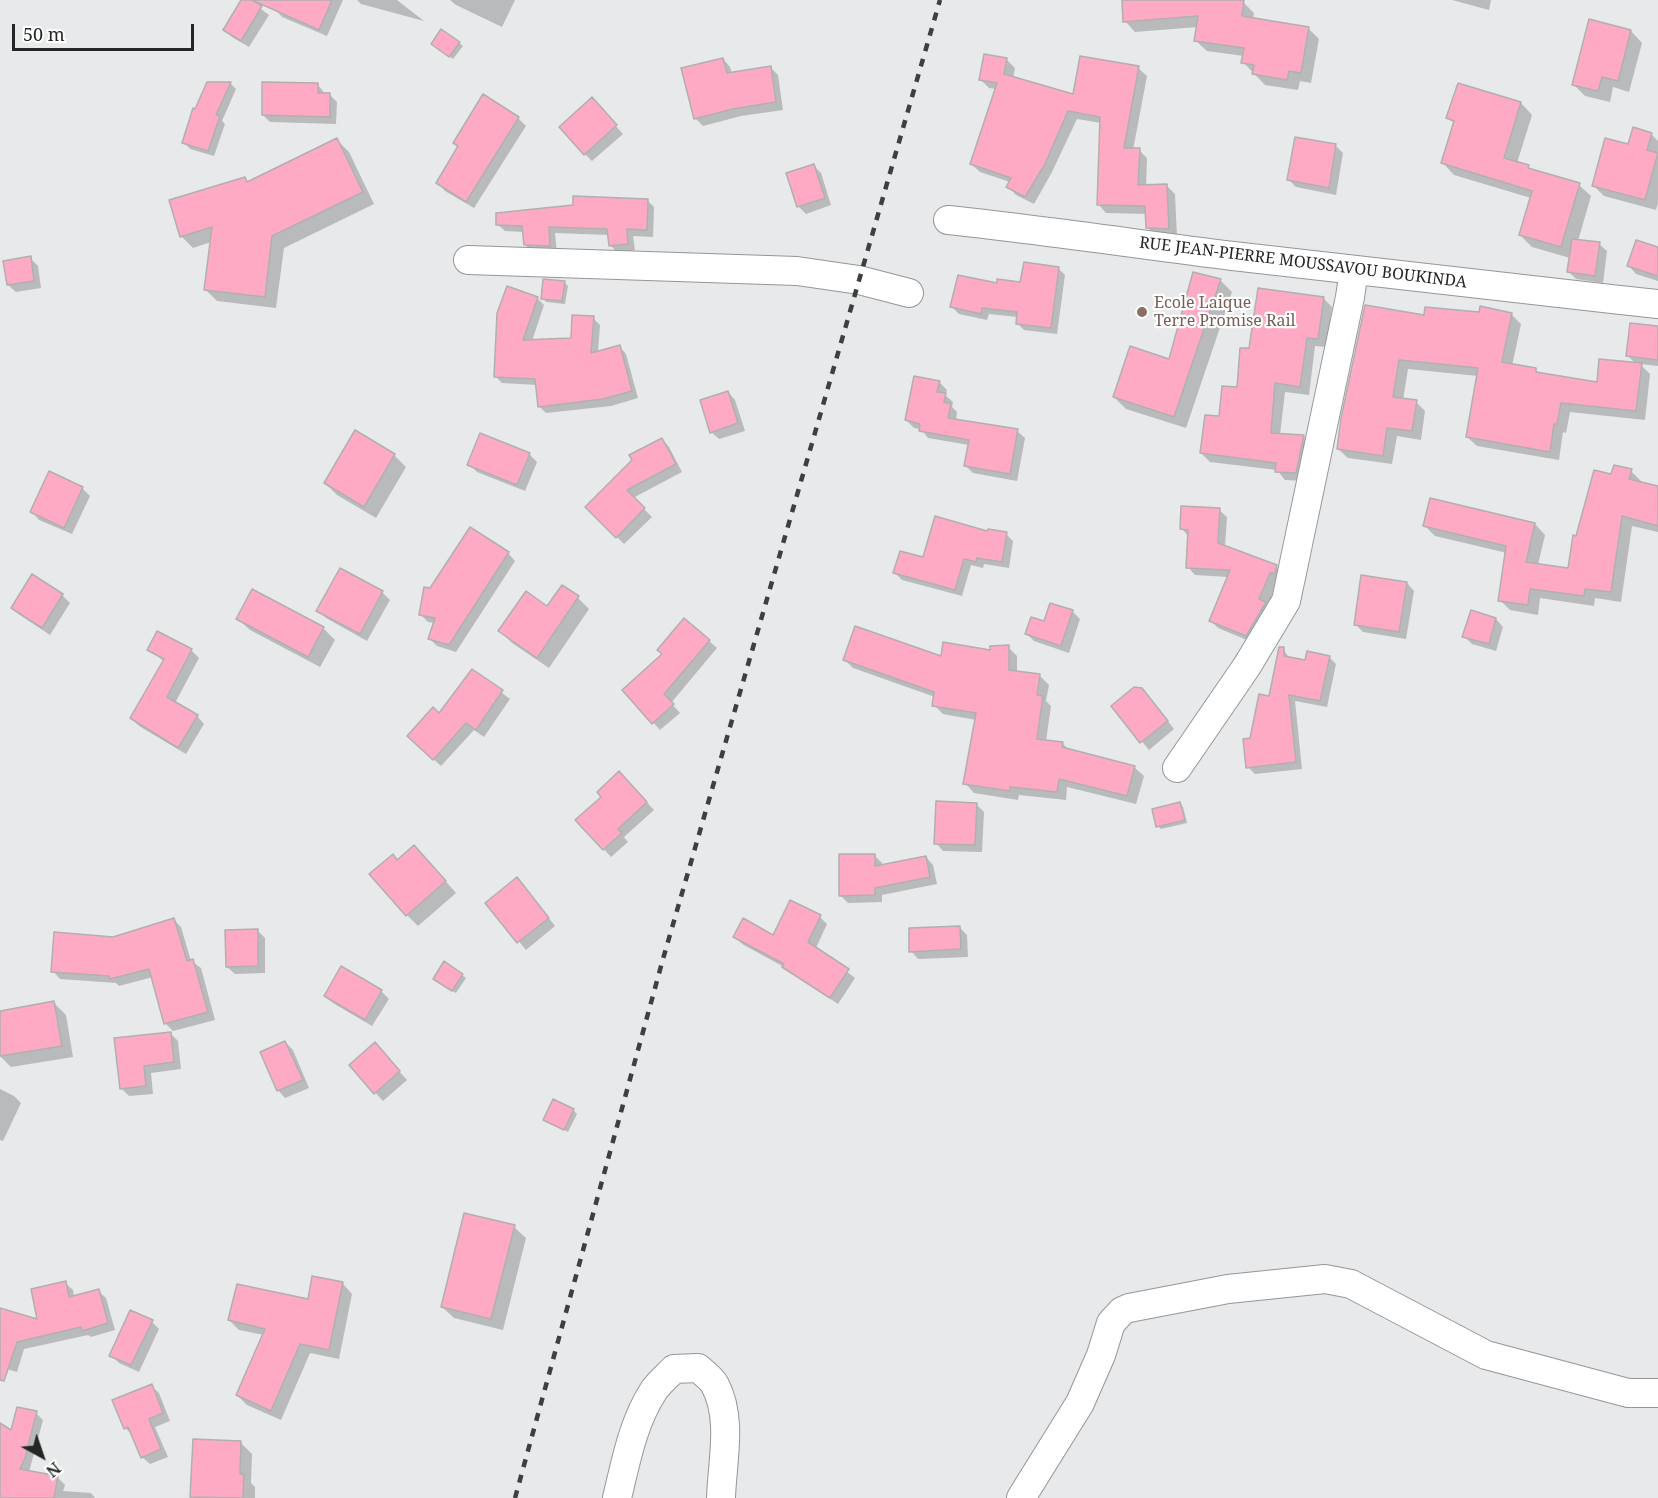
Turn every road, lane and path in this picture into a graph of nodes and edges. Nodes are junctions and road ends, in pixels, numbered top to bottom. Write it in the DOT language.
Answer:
graph roads {
  1 [pos="948,220"];
  2 [pos="468,260"];
  3 [pos="1354,270"];
  4 [pos="909,293"];
  5 [pos="1658,304"];
  6 [pos="1177,768"];
  7 [pos="1658,1393"];
  8 [pos="617,1498"];
  9 [pos="721,1498"];
  10 [pos="1021,1498"];
  1 -- 3 [label="street, RUE JEAN-PIERRE MOUSSAVOU BOUKINDA"];
  2 -- 4 [label="street"];
  3 -- 5 [label="street, RUE JEAN-PIERRE MOUSSAVOU BOUKINDA"];
  3 -- 6 [label="street"];
  7 -- 10 [label="street"];
  8 -- 9 [label="street"];
}
